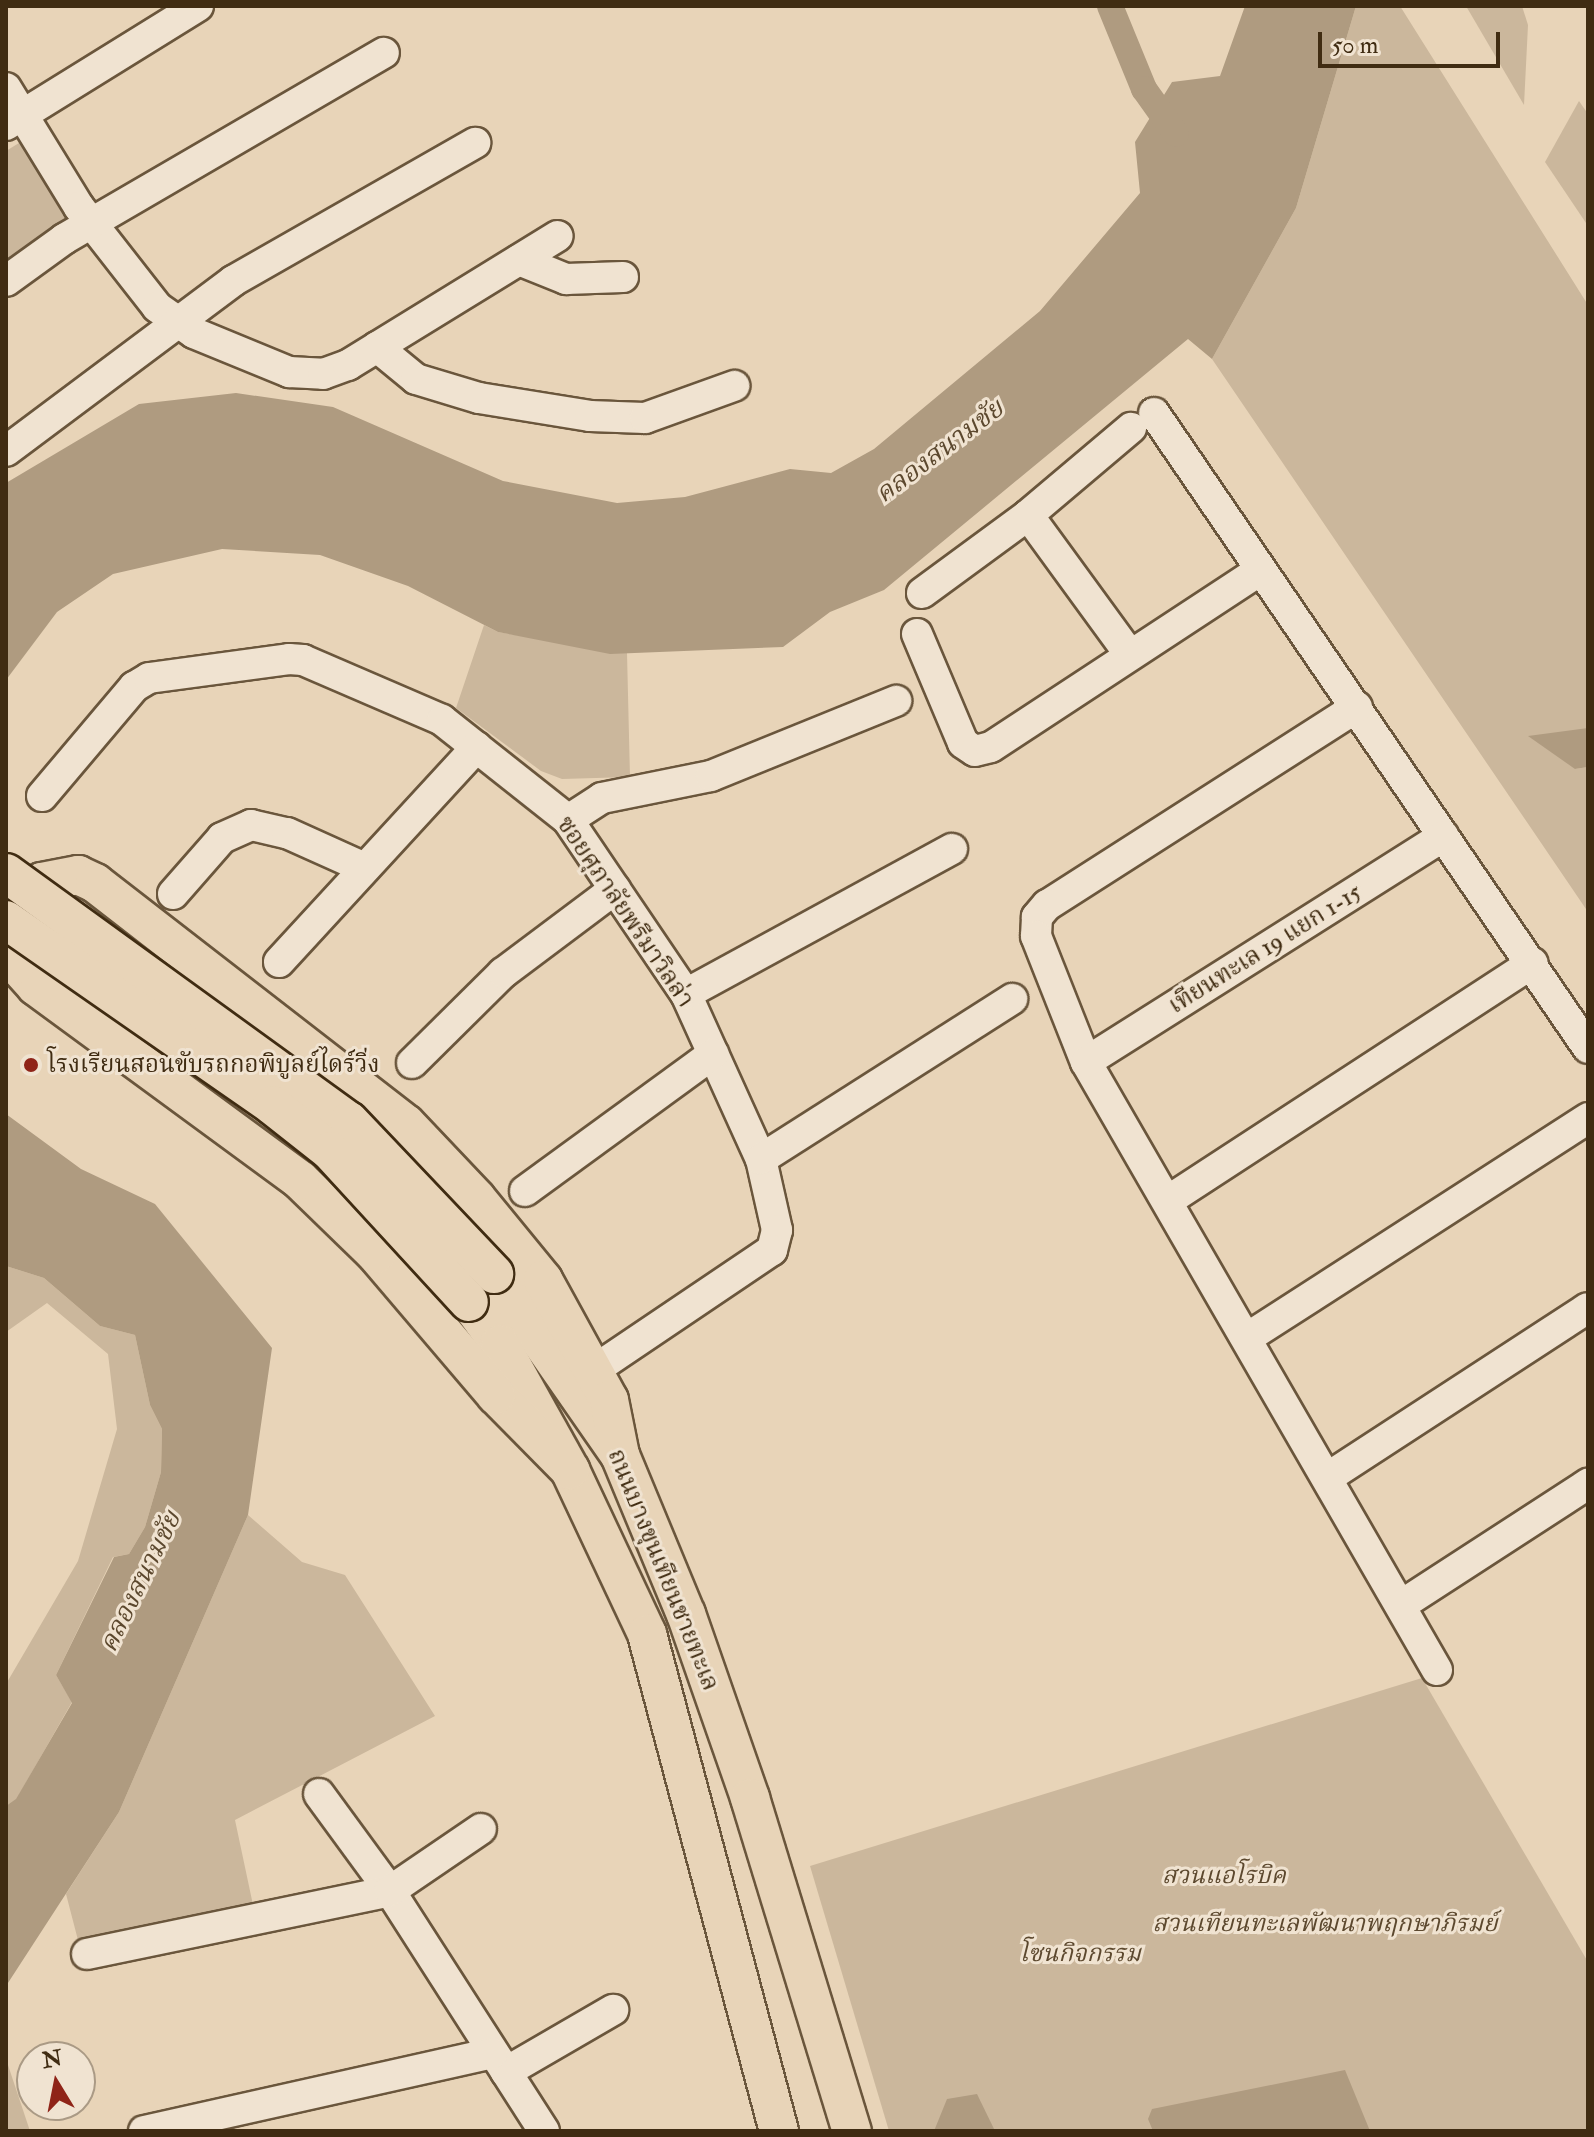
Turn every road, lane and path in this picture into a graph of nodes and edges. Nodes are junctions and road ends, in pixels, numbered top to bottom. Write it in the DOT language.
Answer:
graph roads {
  1 [pos="198,6"];
  2 [pos="384,53"];
  3 [pos="6,88"];
  4 [pos="15,120"];
  5 [pos="475,143"];
  6 [pos="91,223"];
  7 [pos="558,236"];
  8 [pos="519,260"];
  9 [pos="623,277"];
  10 [pos="6,281"];
  11 [pos="178,322"];
  12 [pos="377,347"];
  13 [pos="734,386"];
  14 [pos="6,451"];
  15 [pos="1028,515"];
  16 [pos="1260,570"];
  17 [pos="922,593"];
  18 [pos="917,634"];
  19 [pos="1130,655"];
  20 [pos="896,701"];
  21 [pos="1357,707"];
  22 [pos="477,747"];
  23 [pos="42,796"];
  24 [pos="568,820"];
  25 [pos="1443,836"];
  26 [pos="952,849"];
  27 [pos="365,868"];
  28 [pos="6,873"];
  29 [pos="615,889"];
  30 [pos="173,894"];
  31 [pos="6,920"];
  32 [pos="279,962"];
  33 [pos="1533,963"];
  34 [pos="686,994"];
  35 [pos="1012,999"];
  36 [pos="1588,1048"];
  37 [pos="713,1054"];
  38 [pos="1086,1062"];
  39 [pos="412,1063"];
  40 [pos="1588,1118"];
  41 [pos="761,1159"];
  42 [pos="525,1191"];
  43 [pos="1169,1200"];
  44 [pos="1588,1308"];
  45 [pos="1247,1338"];
  46 [pos="594,1370"];
  47 [pos="620,1455"];
  48 [pos="570,1470"];
  49 [pos="1327,1478"];
  50 [pos="1588,1484"];
  51 [pos="1403,1604"];
  52 [pos="1437,1670"];
  53 [pos="319,1794"];
  54 [pos="481,1829"];
  55 [pos="390,1891"];
  56 [pos="87,1954"];
  57 [pos="613,2010"];
  58 [pos="499,2062"];
  59 [pos="144,2131"];
  60 [pos="544,2131"];
  61 [pos="779,2131"];
  62 [pos="852,2131"];
  1 -- 4 [label="street"];
  2 -- 6 [label="street"];
  3 -- 4 [label="street"];
  4 -- 6 [label="street"];
  5 -- 11 [label="street"];
  6 -- 10 [label="street"];
  6 -- 11 [label="street"];
  7 -- 8 [label="street"];
  8 -- 9 [label="street"];
  8 -- 12 [label="street"];
  11 -- 12 [label="street"];
  11 -- 14 [label="street"];
  12 -- 13 [label="street"];
  15 -- 16 [label="street"];
  15 -- 17 [label="street"];
  15 -- 19 [label="street"];
  16 -- 19 [label="street"];
  16 -- 21 [label="street"];
  18 -- 19 [label="street"];
  20 -- 24 [label="street"];
  21 -- 25 [label="street"];
  21 -- 38 [label="street"];
  22 -- 23 [label="street, ซอยศุภาลัยพรีมาวิลล่า"];
  22 -- 24 [label="street, ซอยศุภาลัยพรีมาวิลล่า"];
  22 -- 27 [label="street"];
  24 -- 29 [label="street, ซอยศุภาลัยพรีมาวิลล่า"];
  25 -- 33 [label="street"];
  25 -- 38 [label="street, เทียนทะเล 19 แยก 1-15"];
  26 -- 34 [label="street"];
  27 -- 30 [label="street"];
  27 -- 32 [label="street"];
  28 -- 47 [label="main road, ถนนบางขุนเทียนชายทะเล, bridge"];
  29 -- 34 [label="street, ซอยศุภาลัยพรีมาวิลล่า"];
  29 -- 39 [label="street"];
  31 -- 48 [label="main road, ถนนบางขุนเทียนชายทะเล, bridge"];
  33 -- 36 [label="street"];
  33 -- 43 [label="street"];
  34 -- 37 [label="street, ซอยศุภาลัยพรีมาวิลล่า"];
  35 -- 41 [label="street"];
  37 -- 41 [label="street, ซอยศุภาลัยพรีมาวิลล่า"];
  37 -- 42 [label="street"];
  38 -- 43 [label="street"];
  40 -- 45 [label="street"];
  41 -- 46 [label="street, ซอยศุภาลัยพรีมาวิลล่า"];
  43 -- 45 [label="street"];
  44 -- 49 [label="street"];
  45 -- 49 [label="street"];
  46 -- 47 [label="main road"];
  46 -- 48 [label="main road"];
  47 -- 62 [label="main road, ถนนบางขุนเทียนชายทะเล"];
  48 -- 61 [label="main road, ถนนบางขุนเทียนชายทะเล"];
  49 -- 51 [label="street"];
  50 -- 51 [label="street"];
  51 -- 52 [label="street"];
  53 -- 55 [label="street"];
  54 -- 55 [label="street"];
  55 -- 56 [label="street"];
  55 -- 58 [label="street"];
  57 -- 58 [label="street"];
  58 -- 59 [label="street"];
  58 -- 60 [label="street"];
}
